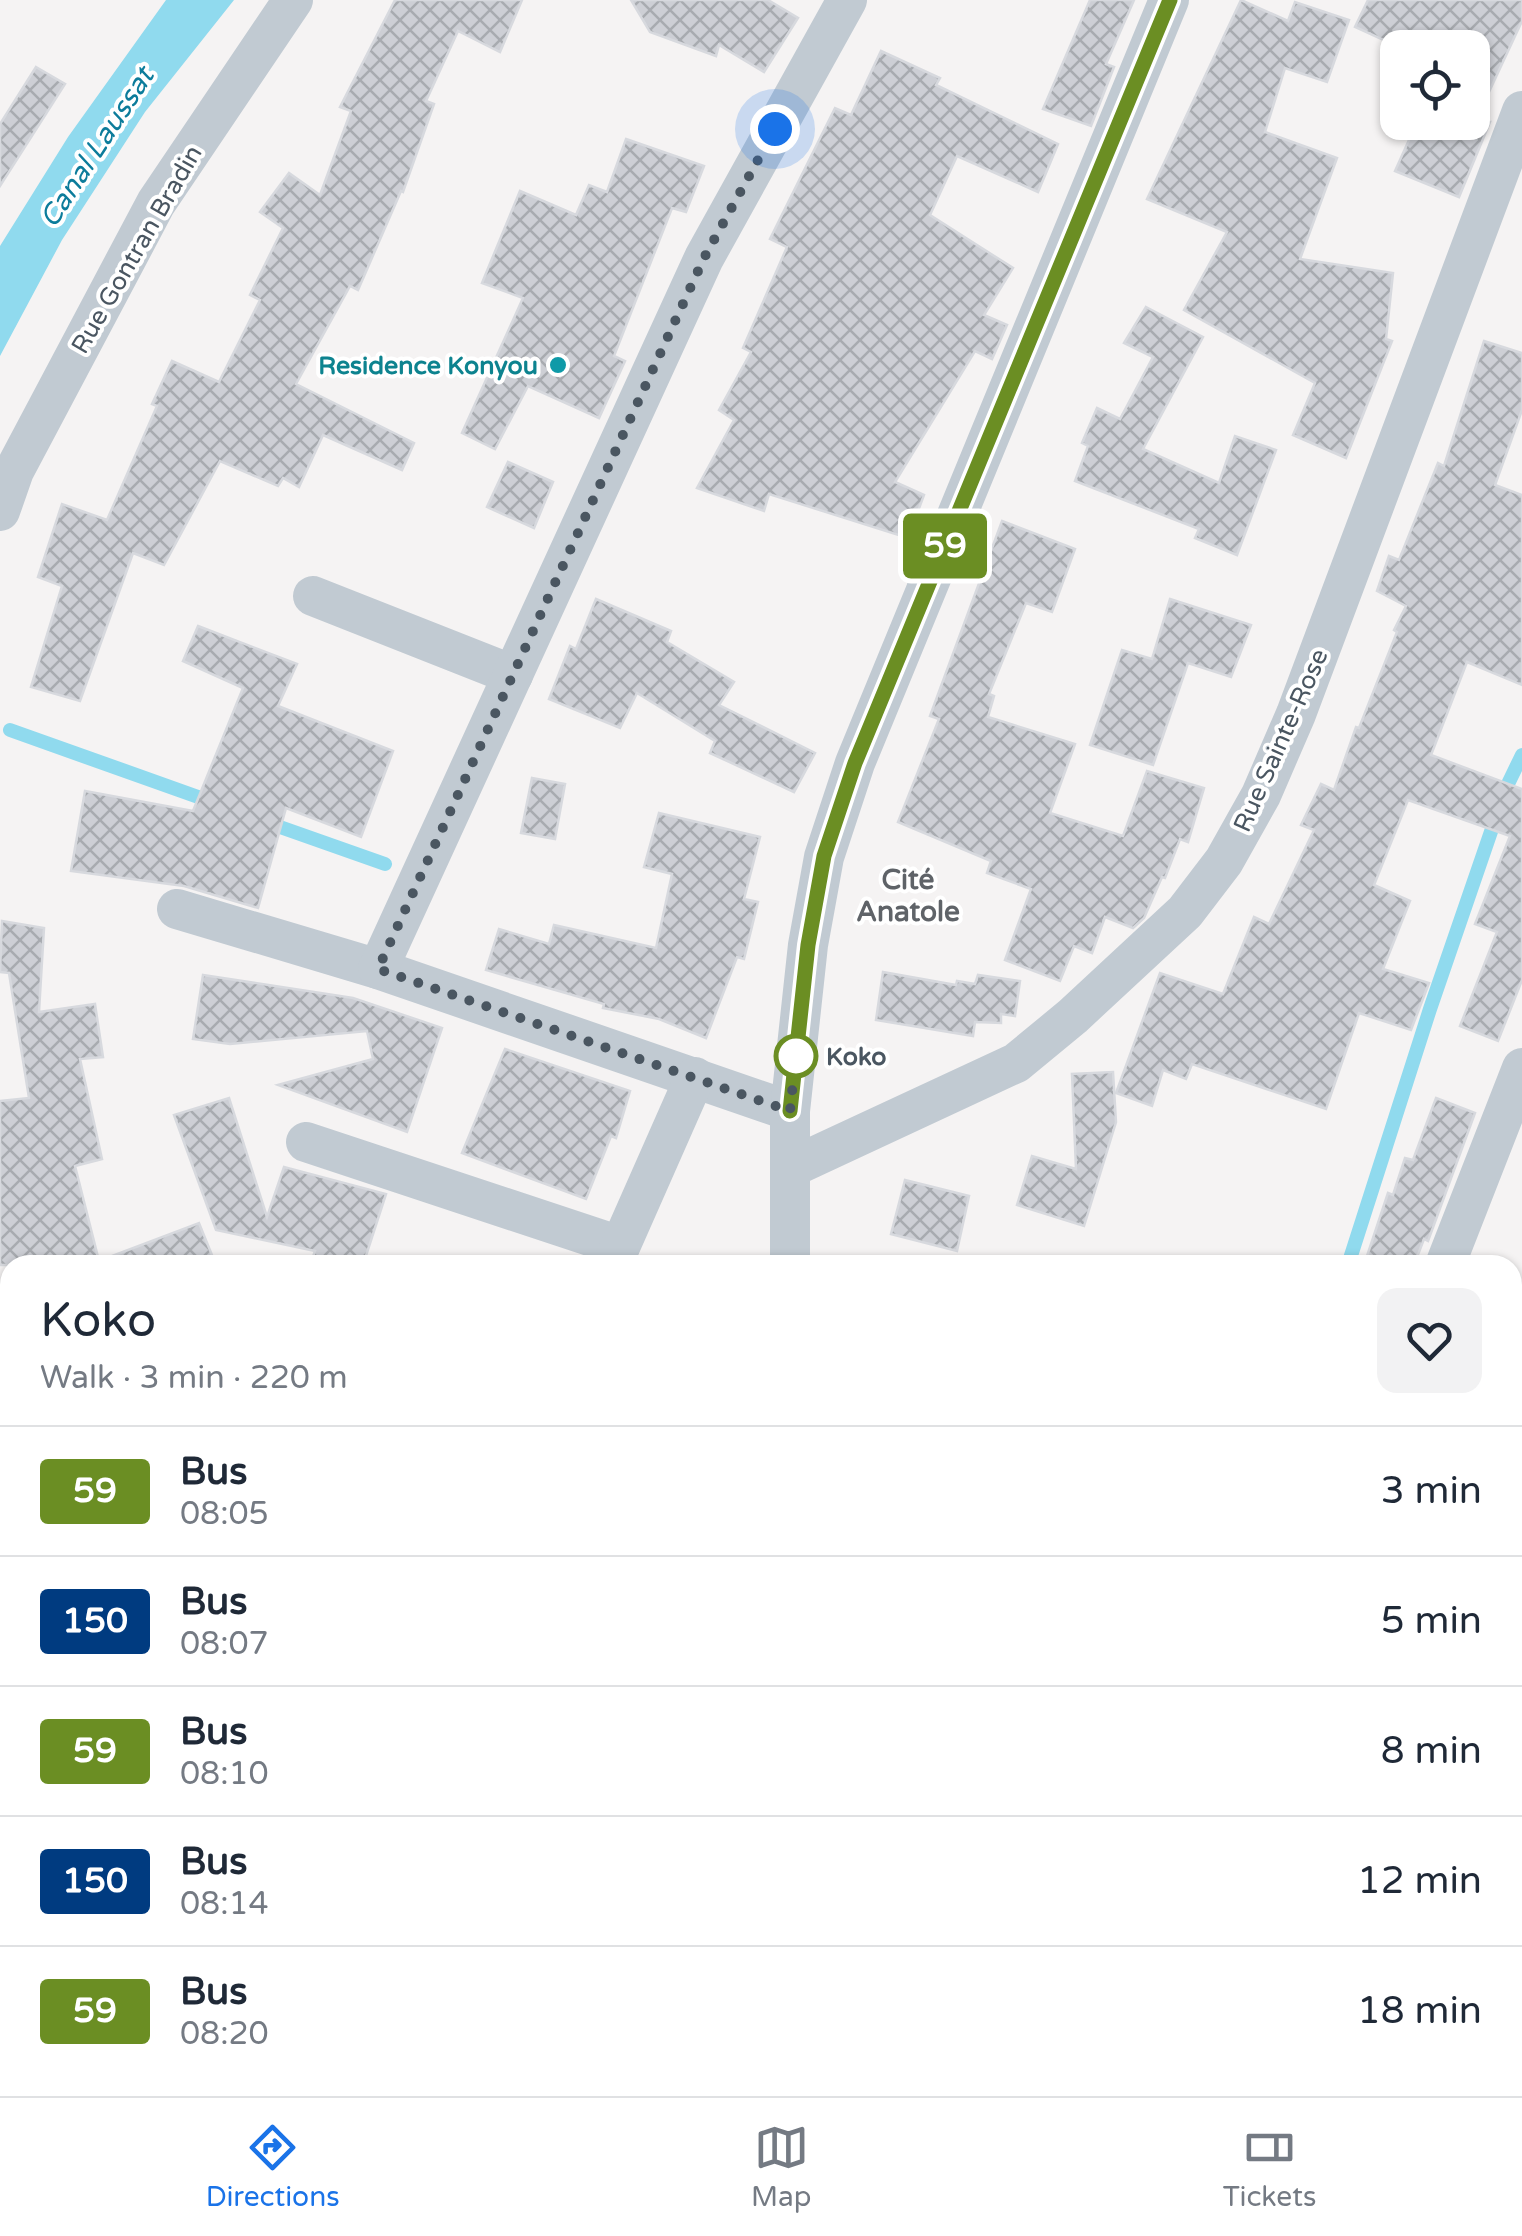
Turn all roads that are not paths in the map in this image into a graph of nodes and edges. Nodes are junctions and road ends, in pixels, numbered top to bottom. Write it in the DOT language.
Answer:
graph roads {
  1 [pos="293,0"];
  2 [pos="846,0"];
  3 [pos="1170,0"];
  4 [pos="1522,111"];
  5 [pos="0,511"];
  6 [pos="312,596"];
  7 [pos="513,675"];
  8 [pos="177,909"];
  9 [pos="378,969"];
  10 [pos="1522,1068"];
  11 [pos="695,1077"];
  12 [pos="790,1111"];
  13 [pos="306,1142"];
  14 [pos="790,1168"];
  15 [pos="613,1255"];
  16 [pos="616,1255"];
  17 [pos="790,1255"];
  18 [pos="1449,1255"];
  1 -- 5 [label="street, Rue Gontran Bradin"];
  2 -- 7 [label="street"];
  3 -- 12 [label="street"];
  4 -- 14 [label="street, Rue Sainte-Rose"];
  6 -- 7 [label="street"];
  7 -- 9 [label="street"];
  8 -- 9 [label="street"];
  9 -- 11 [label="street"];
  10 -- 18 [label="street"];
  11 -- 12 [label="street"];
  11 -- 16 [label="street"];
  12 -- 14 [label="street"];
  13 -- 15 [label="street"];
  14 -- 17 [label="street"];
}
